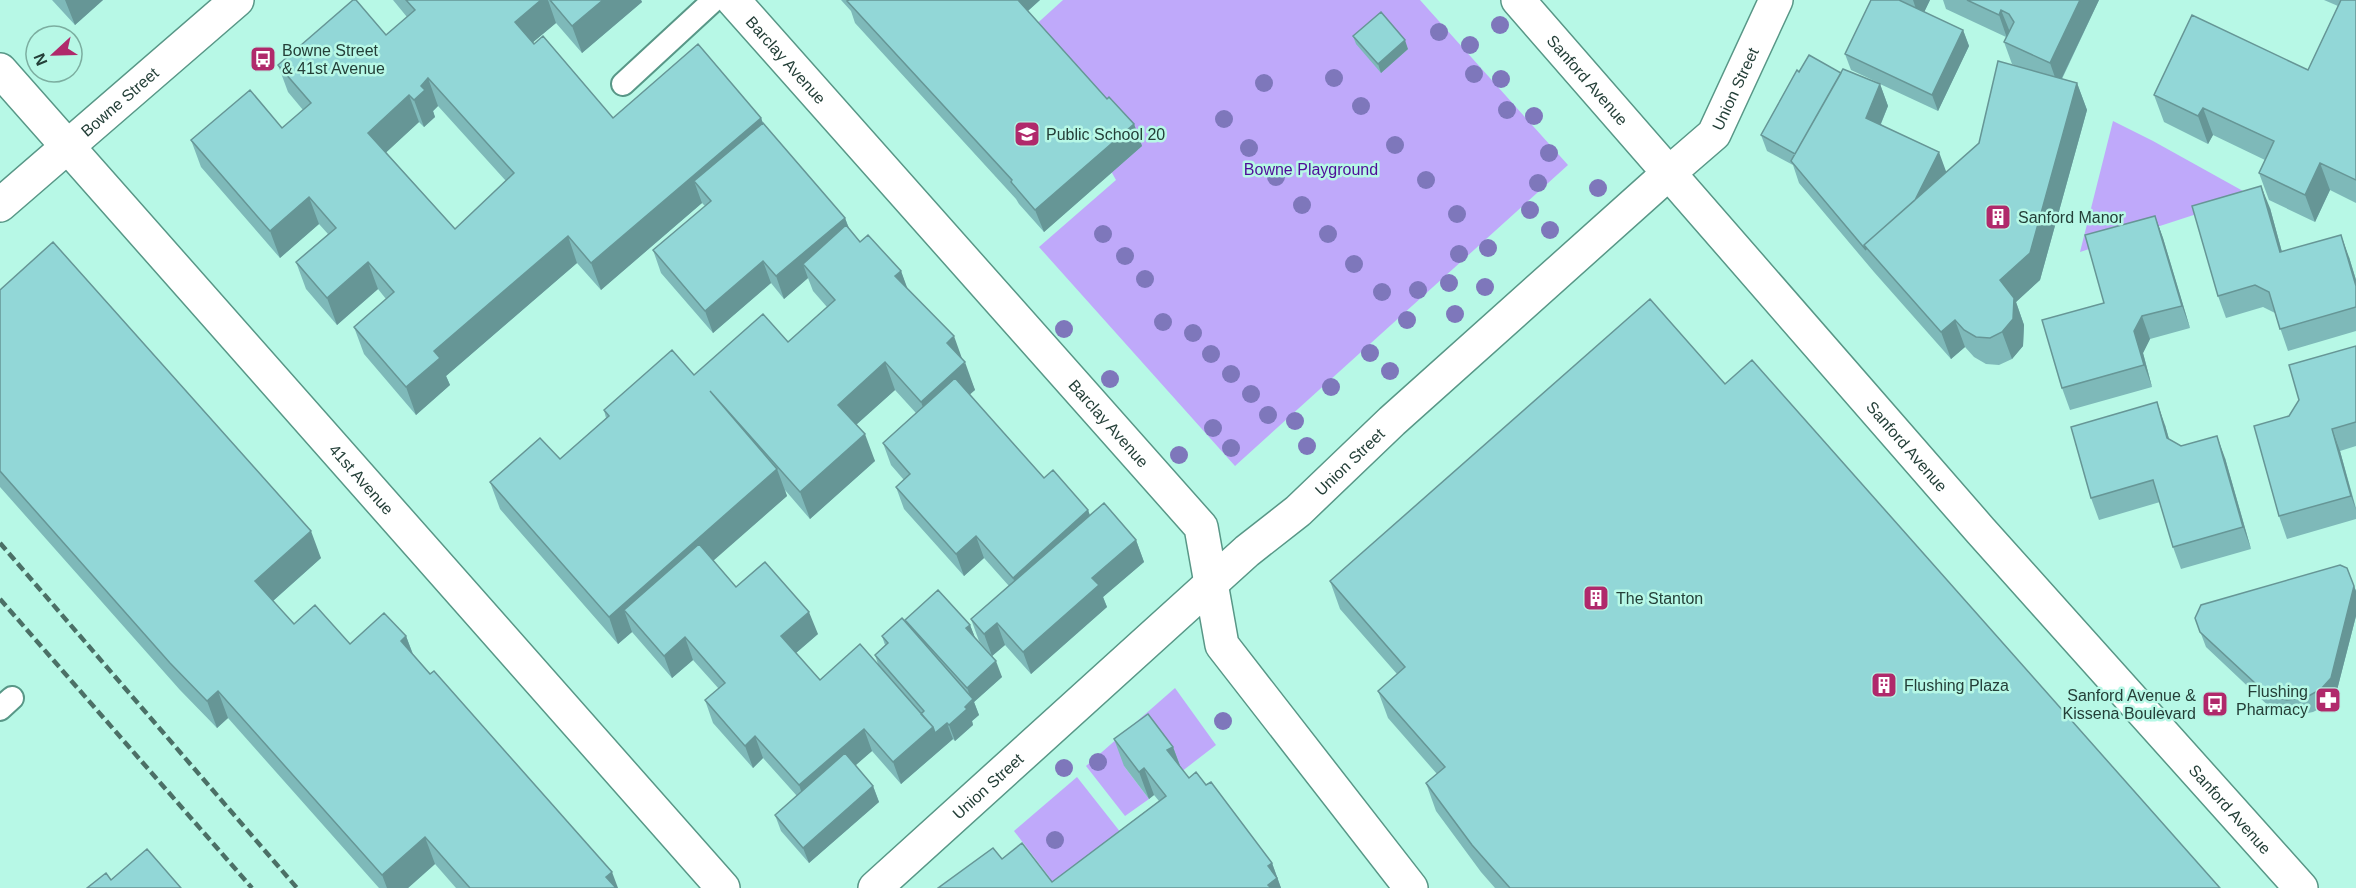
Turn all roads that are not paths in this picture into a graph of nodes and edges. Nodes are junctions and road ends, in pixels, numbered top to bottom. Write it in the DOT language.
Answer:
graph roads {
  1 [pos="237,0"];
  2 [pos="714,0"];
  3 [pos="733,0"];
  4 [pos="1518,0"];
  5 [pos="1776,0"];
  6 [pos="0,70"];
  7 [pos="623,84"];
  8 [pos="67,146"];
  9 [pos="1670,172"];
  10 [pos="0,205"];
  11 [pos="1211,585"];
  12 [pos="723,888"];
  13 [pos="875,888"];
  14 [pos="1411,888"];
  15 [pos="2301,888"];
  1 -- 8 [label="street, Bowne Street"];
  2 -- 7 [label="lane"];
  3 -- 11 [label="street, Barclay Avenue"];
  4 -- 9 [label="street, Sanford Avenue"];
  5 -- 9 [label="street, Union Street"];
  6 -- 8 [label="street, 41st Avenue"];
  8 -- 10 [label="street, Bowne Street"];
  8 -- 12 [label="street, 41st Avenue"];
  9 -- 11 [label="street, Union Street"];
  9 -- 15 [label="street, Sanford Avenue"];
  11 -- 13 [label="street, Union Street"];
  11 -- 14 [label="street, Barclay Avenue"];
}
